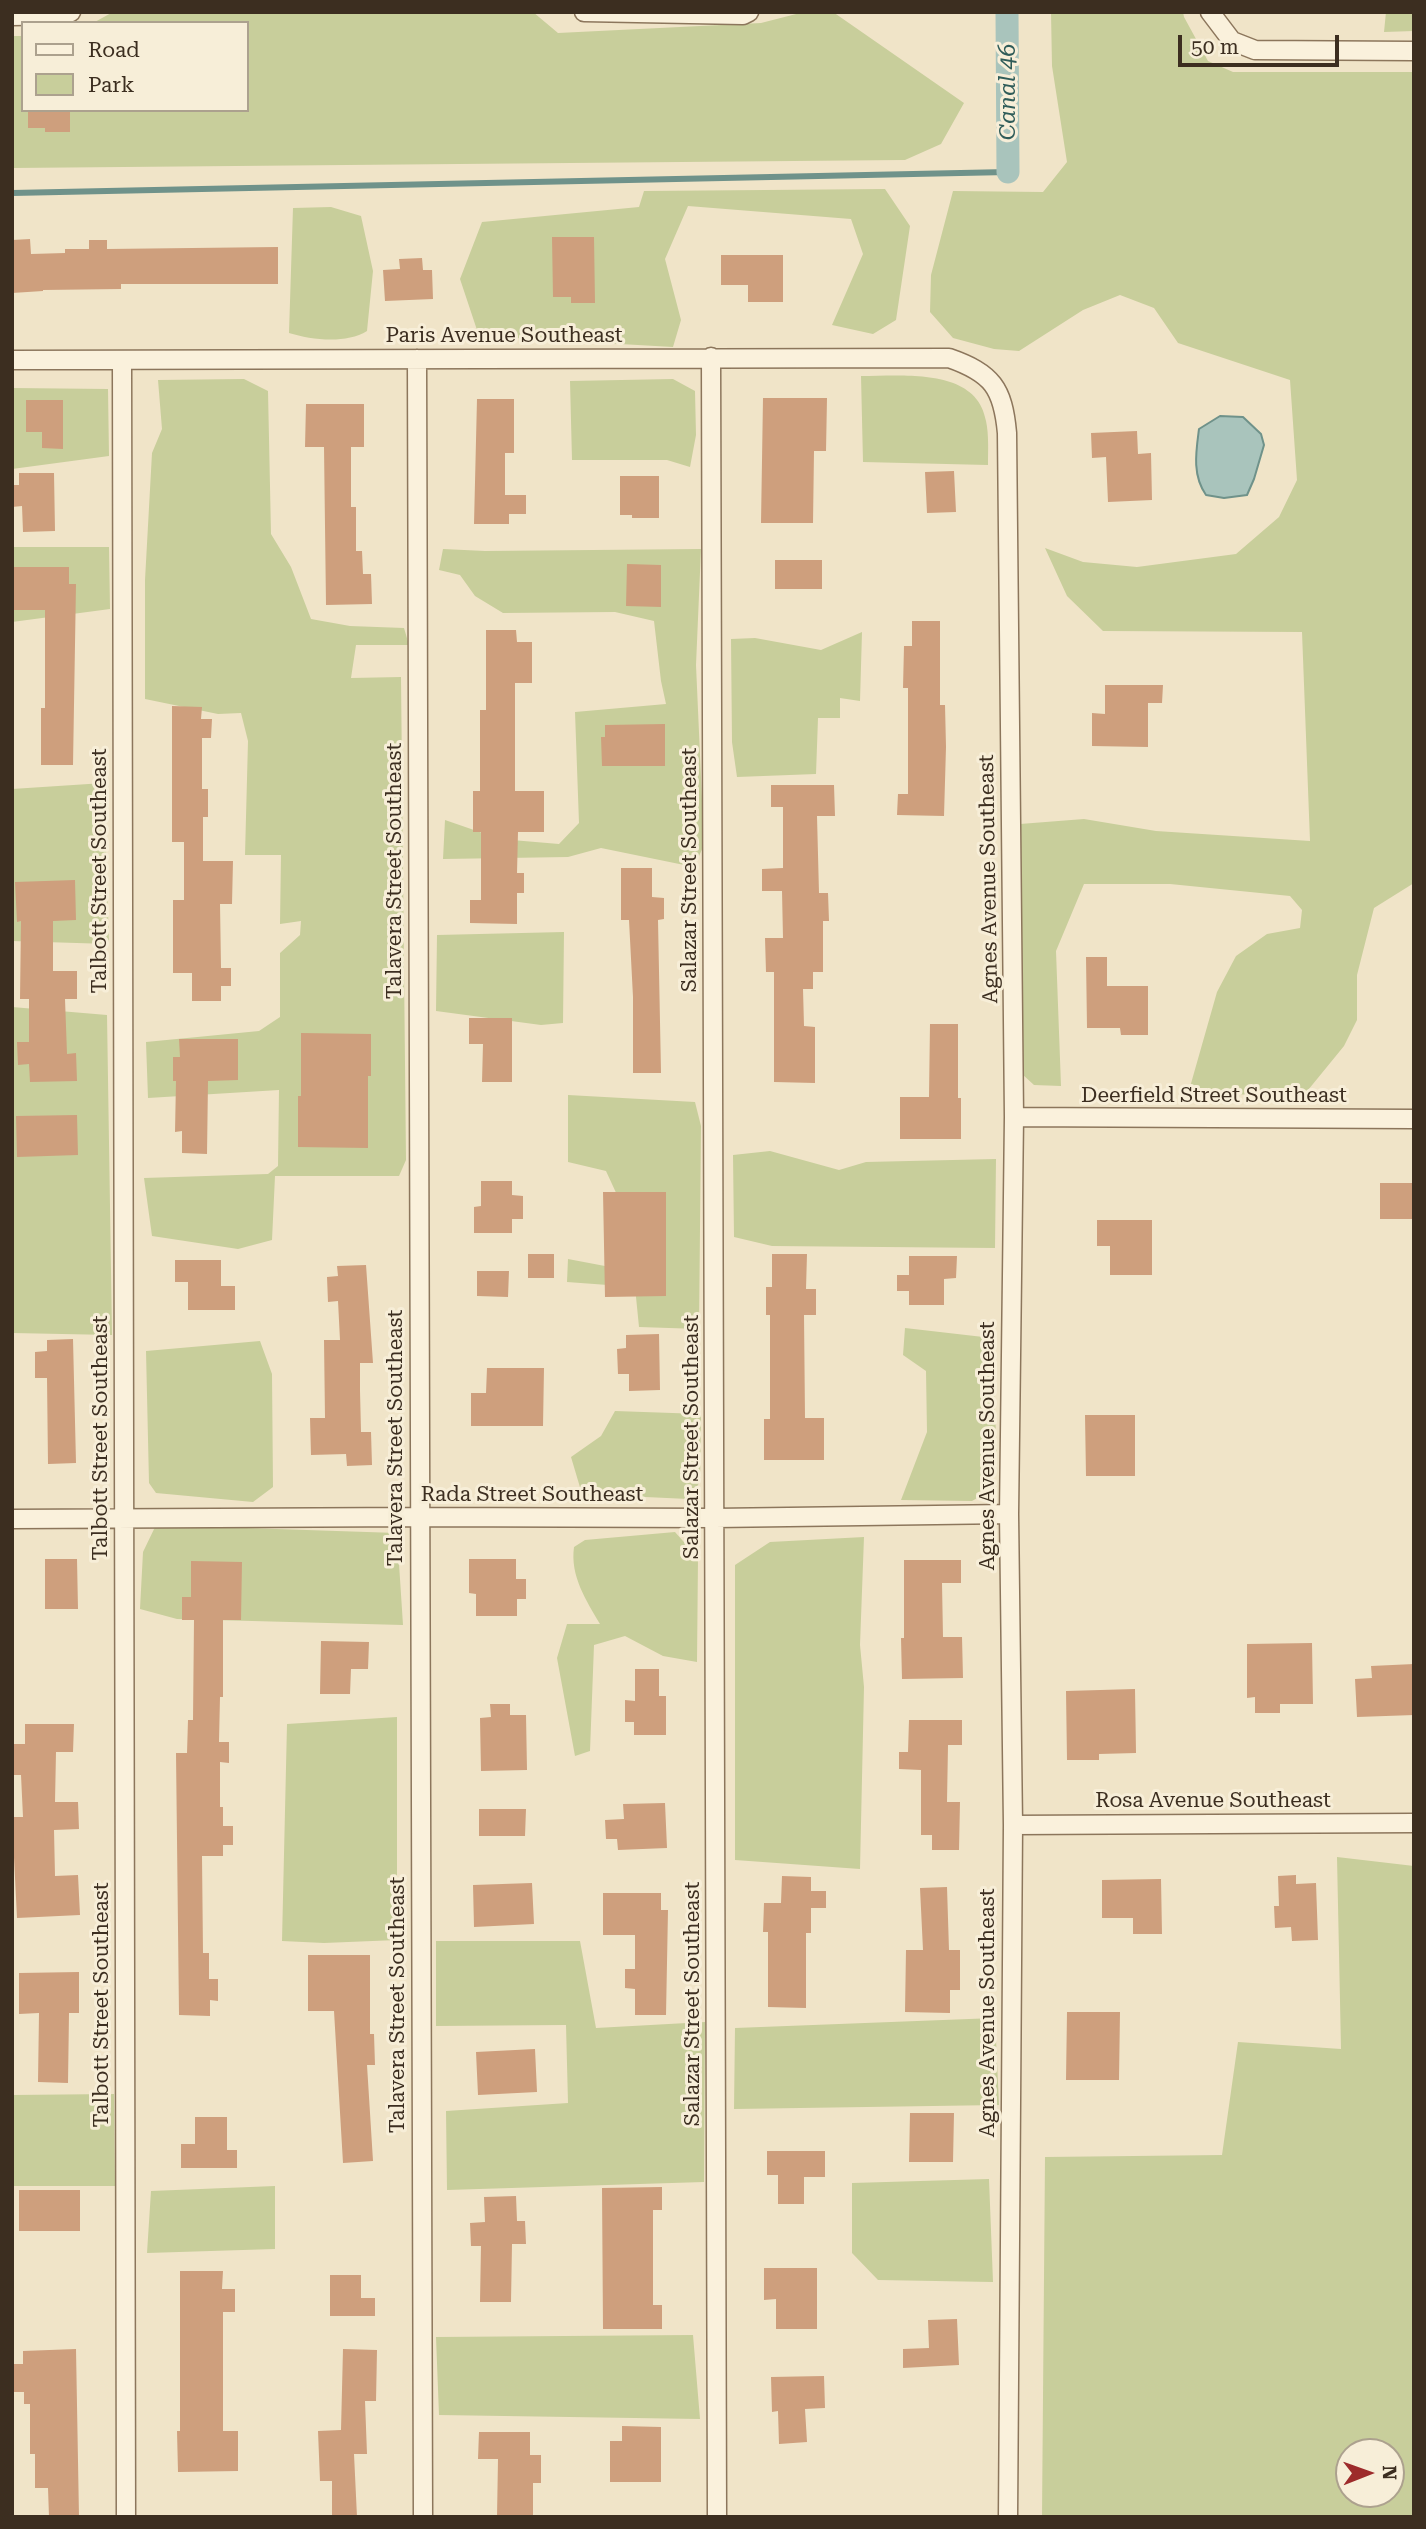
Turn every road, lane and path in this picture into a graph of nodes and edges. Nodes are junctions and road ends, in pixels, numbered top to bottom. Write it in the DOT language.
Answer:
graph roads {
  1 [pos="71,12"];
  2 [pos="584,12"];
  3 [pos="750,12"];
  4 [pos="1210,12"];
  5 [pos="12,16"];
  6 [pos="1414,51"];
  7 [pos="711,357"];
  8 [pos="417,359"];
  9 [pos="12,360"];
  10 [pos="122,360"];
  11 [pos="989,379"];
  12 [pos="1014,1117"];
  13 [pos="1414,1119"];
  14 [pos="1009,1514"];
  15 [pos="419,1517"];
  16 [pos="715,1518"];
  17 [pos="12,1519"];
  18 [pos="124,1519"];
  19 [pos="1414,1823"];
  20 [pos="1013,1825"];
  21 [pos="126,2517"];
  22 [pos="423,2517"];
  23 [pos="717,2517"];
  24 [pos="1008,2517"];
  1 -- 5 [label="street"];
  2 -- 3 [label="street"];
  4 -- 6 [label="street"];
  7 -- 8 [label="street, Paris Avenue Southeast"];
  7 -- 11 [label="street, Paris Avenue Southeast"];
  7 -- 16 [label="street, Salazar Street Southeast"];
  8 -- 10 [label="street, Paris Avenue Southeast"];
  8 -- 15 [label="street, Talavera Street Southeast"];
  9 -- 10 [label="street, Paris Avenue Southeast"];
  10 -- 18 [label="street, Talbott Street Southeast"];
  11 -- 12 [label="street, Agnes Avenue Southeast"];
  12 -- 13 [label="street, Deerfield Street Southeast"];
  12 -- 14 [label="street, Agnes Avenue Southeast"];
  14 -- 16 [label="street, Rada Street Southeast"];
  14 -- 20 [label="street, Agnes Avenue Southeast"];
  15 -- 16 [label="street, Rada Street Southeast"];
  15 -- 18 [label="street, Rada Street Southeast"];
  15 -- 22 [label="street, Talavera Street Southeast"];
  16 -- 23 [label="street, Salazar Street Southeast"];
  17 -- 18 [label="street, Rada Street Southeast"];
  18 -- 21 [label="street, Talbott Street Southeast"];
  19 -- 20 [label="street, Rosa Avenue Southeast"];
  20 -- 24 [label="street, Agnes Avenue Southeast"];
}
